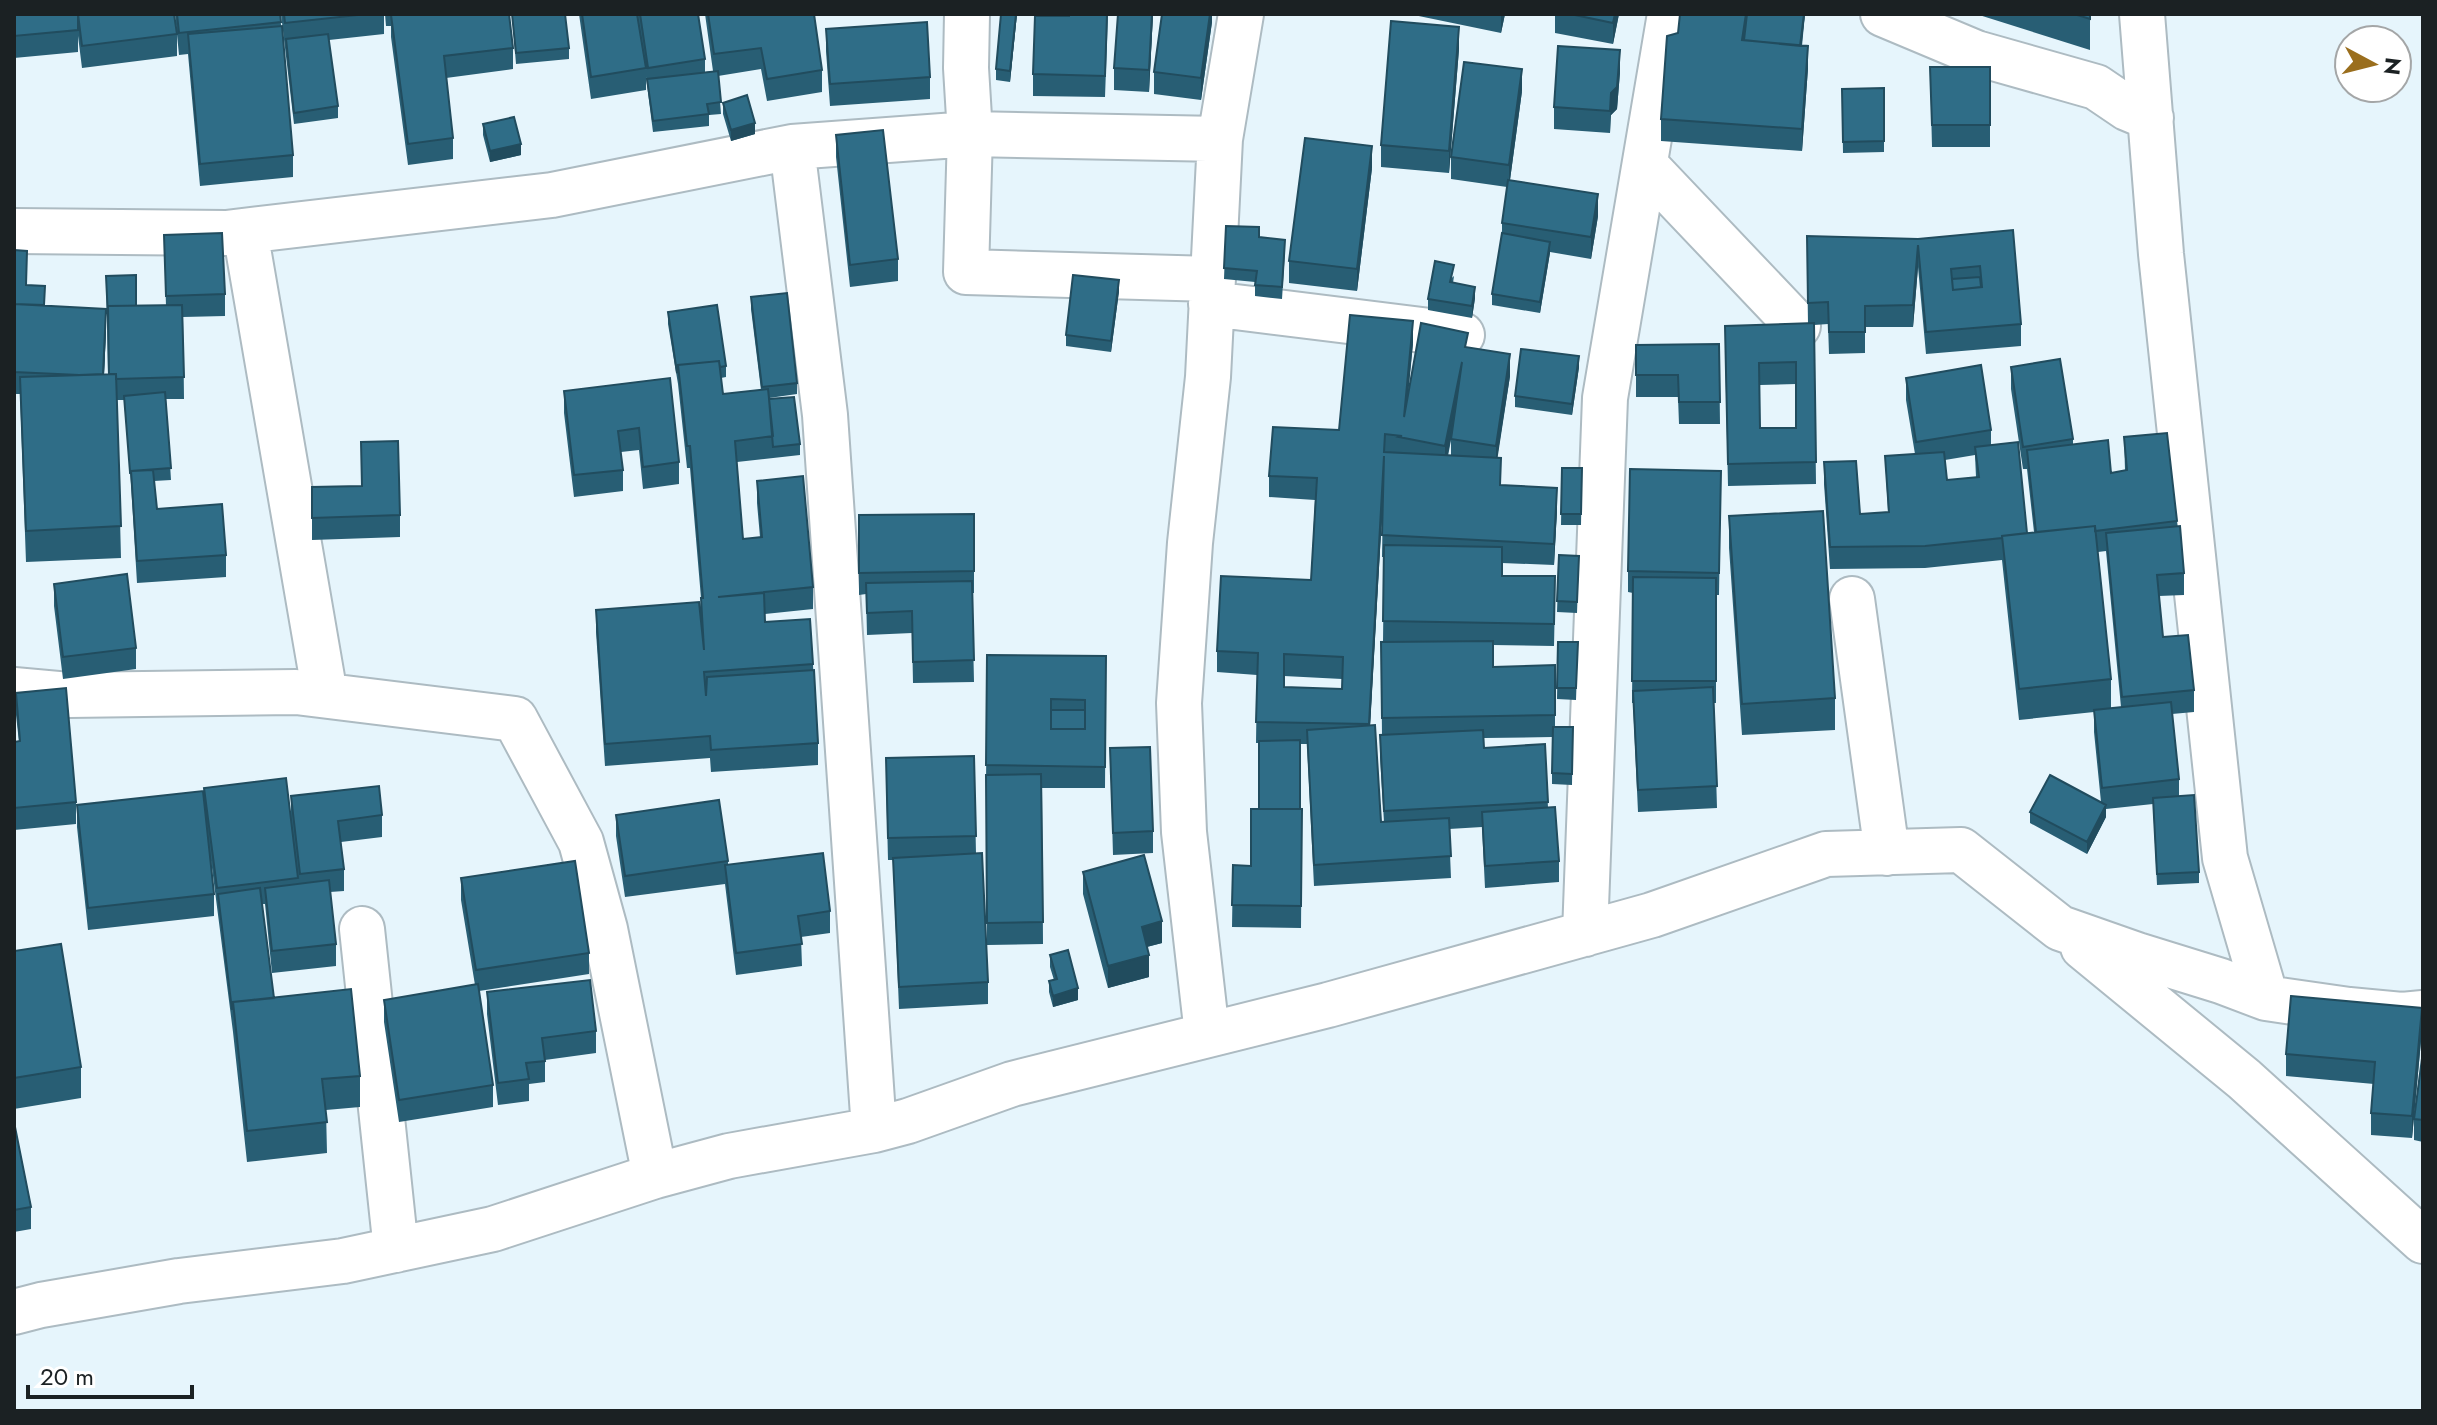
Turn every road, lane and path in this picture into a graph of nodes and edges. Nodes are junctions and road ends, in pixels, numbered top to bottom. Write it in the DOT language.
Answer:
graph roads {
  1 [pos="967,14"];
  2 [pos="1241,14"];
  3 [pos="1670,14"];
  4 [pos="1883,14"];
  5 [pos="2142,14"];
  6 [pos="2151,118"];
  7 [pos="970,134"];
  8 [pos="1220,139"];
  9 [pos="792,147"];
  10 [pos="1645,165"];
  11 [pos="14,231"];
  12 [pos="245,231"];
  13 [pos="1212,292"];
  14 [pos="1798,326"];
  15 [pos="1462,335"];
  16 [pos="1852,599"];
  17 [pos="14,690"];
  18 [pos="325,695"];
  19 [pos="1887,853"];
  20 [pos="2060,928"];
  21 [pos="362,929"];
  22 [pos="1585,934"];
  23 [pos="2266,998"];
  24 [pos="2423,1013"];
  25 [pos="1207,1034"];
  26 [pos="874,1130"];
  27 [pos="655,1176"];
  28 [pos="2423,1241"];
  29 [pos="396,1250"];
  30 [pos="14,1312"];
  1 -- 7 [label="street"];
  2 -- 8 [label="street"];
  3 -- 10 [label="street"];
  4 -- 6 [label="street"];
  5 -- 6 [label="street"];
  6 -- 23 [label="street"];
  7 -- 8 [label="street"];
  7 -- 9 [label="street"];
  7 -- 13 [label="street"];
  8 -- 13 [label="street"];
  9 -- 12 [label="street"];
  9 -- 26 [label="street"];
  10 -- 14 [label="street"];
  10 -- 22 [label="street"];
  11 -- 12 [label="street"];
  12 -- 18 [label="street"];
  13 -- 15 [label="street"];
  13 -- 25 [label="street"];
  16 -- 19 [label="street"];
  17 -- 18 [label="street"];
  18 -- 27 [label="street"];
  19 -- 20 [label="street"];
  19 -- 22 [label="street"];
  20 -- 23 [label="street"];
  20 -- 28 [label="street"];
  21 -- 29 [label="street"];
  22 -- 25 [label="street"];
  23 -- 24 [label="street"];
  25 -- 26 [label="street"];
  26 -- 27 [label="street"];
  27 -- 29 [label="street"];
  29 -- 30 [label="street"];
}
